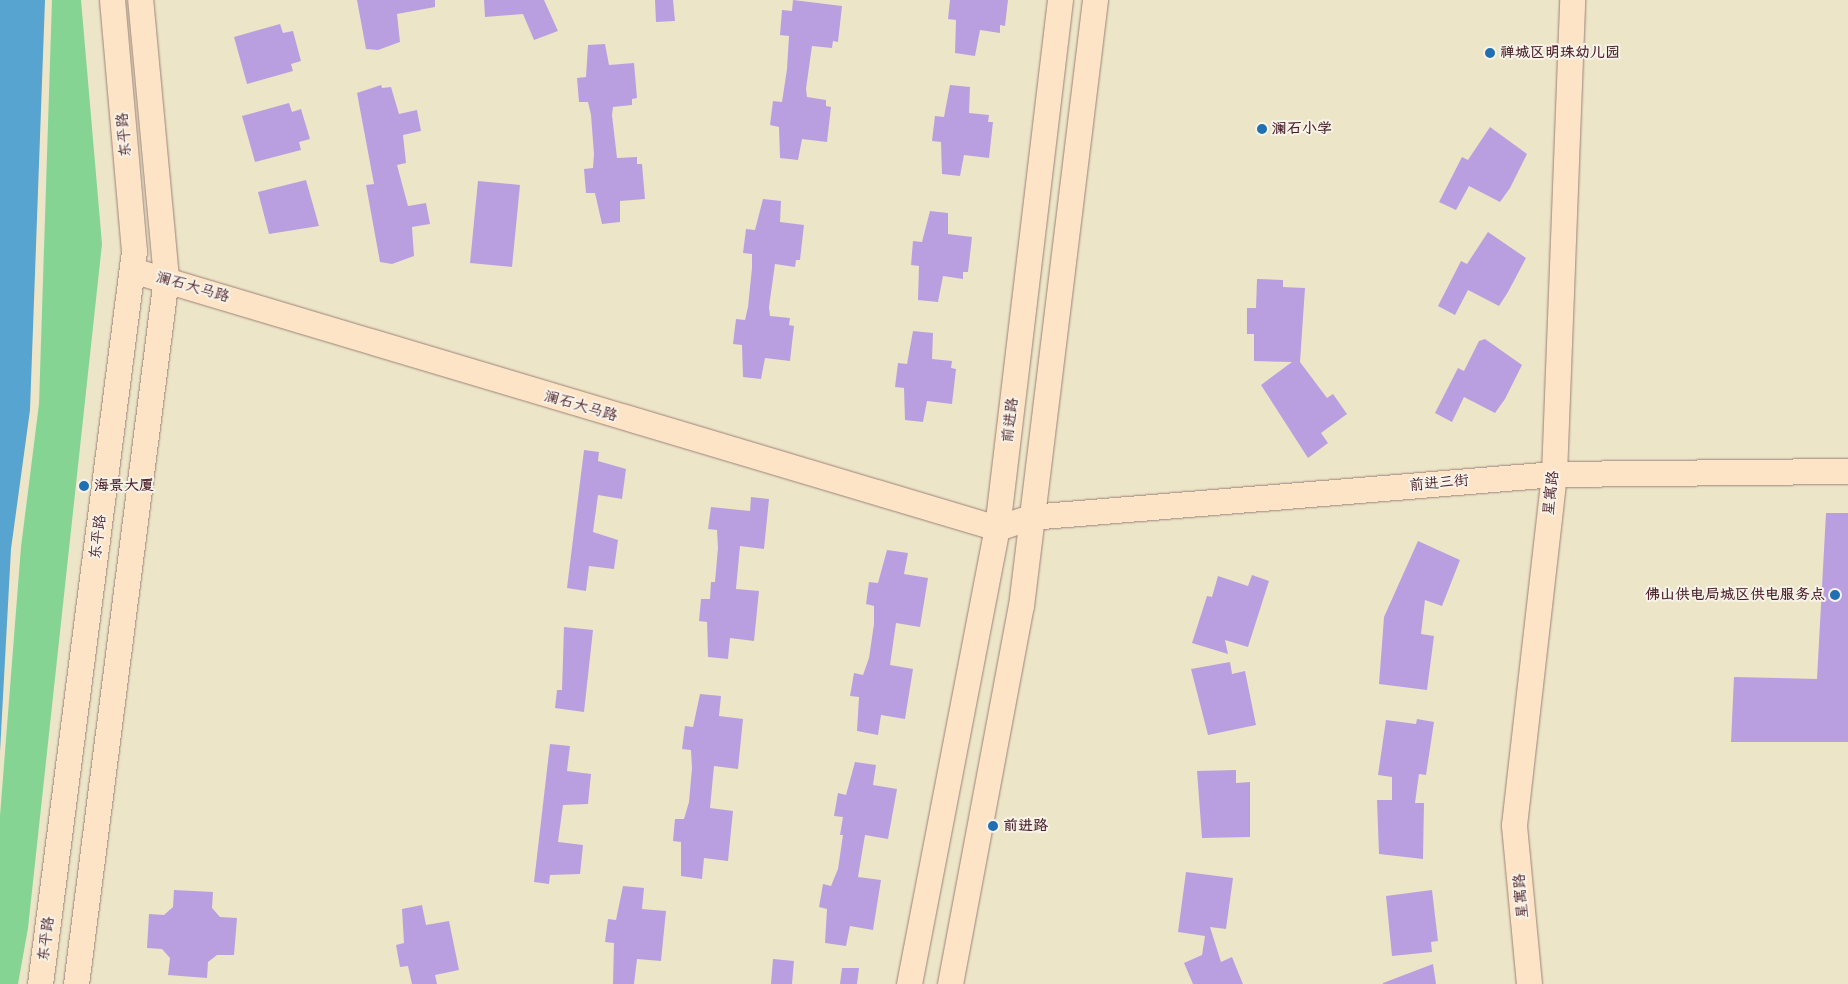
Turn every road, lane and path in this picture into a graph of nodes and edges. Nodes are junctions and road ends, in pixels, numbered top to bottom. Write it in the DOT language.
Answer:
graph roads {
  1 [pos="112,0"];
  2 [pos="140,0"];
  3 [pos="1060,0"];
  4 [pos="1095,0"];
  5 [pos="1572,0"];
  6 [pos="132,270"];
  7 [pos="166,278"];
  8 [pos="1848,471"];
  9 [pos="1554,474"];
  10 [pos="1030,517"];
  11 [pos="997,528"];
  12 [pos="40,984"];
  13 [pos="76,984"];
  14 [pos="910,984"];
  15 [pos="950,984"];
  16 [pos="1529,984"];
  1 -- 6 [label="street, 东平路"];
  2 -- 7 [label="street, 东平路"];
  3 -- 11 [label="street, 前进路"];
  4 -- 10 [label="street"];
  5 -- 9 [label="street, 星寓路"];
  6 -- 7 [label="street, 澜石大马路"];
  6 -- 12 [label="street, 东平路"];
  7 -- 11 [label="street, 澜石大马路"];
  7 -- 13 [label="street, 东平路"];
  8 -- 9 [label="street, 前进三街"];
  9 -- 10 [label="street, 前进三街"];
  9 -- 16 [label="street, 星寓路"];
  10 -- 11 [label="street"];
  10 -- 15 [label="street"];
  11 -- 14 [label="street, 前进路"];
}
